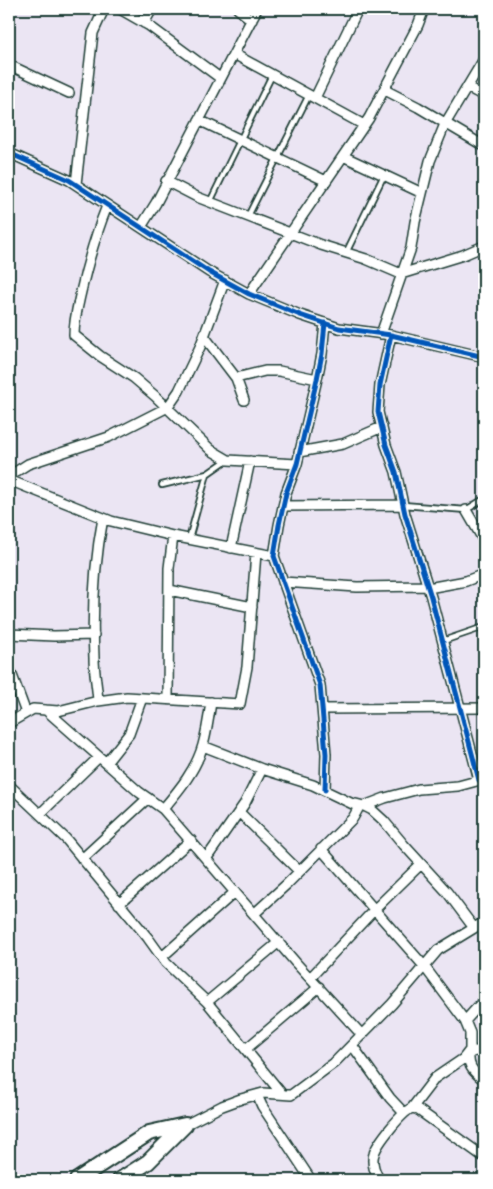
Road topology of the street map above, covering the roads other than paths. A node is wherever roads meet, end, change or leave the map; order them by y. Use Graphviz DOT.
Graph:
graph roads {
  1 [pos="104,9"];
  2 [pos="120,9"];
  3 [pos="152,9"];
  4 [pos="238,9"];
  5 [pos="257,9"];
  6 [pos="358,9"];
  7 [pos="424,9"];
  8 [pos="252,20"];
  9 [pos="144,23"];
  10 [pos="234,54"];
  11 [pos="484,59"];
  12 [pos="9,65"];
  13 [pos="272,75"];
  14 [pos="220,78"];
  15 [pos="467,87"];
  16 [pos="385,90"];
  17 [pos="69,93"];
  18 [pos="312,96"];
  19 [pos="484,96"];
  20 [pos="199,120"];
  21 [pos="445,124"];
  22 [pos="364,125"];
  23 [pos="240,140"];
  24 [pos="484,146"];
  25 [pos="9,153"];
  26 [pos="343,156"];
  27 [pos="278,158"];
  28 [pos="384,175"];
  29 [pos="166,181"];
  30 [pos="326,181"];
  31 [pos="76,184"];
  32 [pos="422,193"];
  33 [pos="210,202"];
  34 [pos="107,206"];
  35 [pos="248,216"];
  36 [pos="141,226"];
  37 [pos="290,233"];
  38 [pos="484,246"];
  39 [pos="346,253"];
  40 [pos="401,274"];
  41 [pos="225,280"];
  42 [pos="249,294"];
  43 [pos="325,323"];
  44 [pos="381,334"];
  45 [pos="392,335"];
  46 [pos="204,336"];
  47 [pos="484,357"];
  48 [pos="236,378"];
  49 [pos="317,379"];
  50 [pos="244,400"];
  51 [pos="168,407"];
  52 [pos="382,427"];
  53 [pos="299,452"];
  54 [pos="228,460"];
  55 [pos="250,461"];
  56 [pos="297,464"];
  57 [pos="207,474"];
  58 [pos="9,478"];
  59 [pos="162,485"];
  60 [pos="484,499"];
  61 [pos="403,505"];
  62 [pos="283,506"];
  63 [pos="466,510"];
  64 [pos="103,518"];
  65 [pos="173,536"];
  66 [pos="189,539"];
  67 [pos="484,541"];
  68 [pos="231,548"];
  69 [pos="256,553"];
  70 [pos="274,556"];
  71 [pos="484,574"];
  72 [pos="282,582"];
  73 [pos="428,587"];
  74 [pos="169,590"];
  75 [pos="252,607"];
  76 [pos="484,627"];
  77 [pos="9,634"];
  78 [pos="94,635"];
  79 [pos="442,642"];
  80 [pos="9,667"];
  81 [pos="142,698"];
  82 [pos="168,699"];
  83 [pos="98,700"];
  84 [pos="212,702"];
  85 [pos="484,708"];
  86 [pos="322,709"];
  87 [pos="46,710"];
  88 [pos="460,710"];
  89 [pos="26,713"];
  90 [pos="9,723"];
  91 [pos="203,746"];
  92 [pos="102,760"];
  93 [pos="262,769"];
  94 [pos="481,780"];
  95 [pos="9,784"];
  96 [pos="325,790"];
  97 [pos="148,798"];
  98 [pos="360,805"];
  99 [pos="163,809"];
  100 [pos="239,812"];
  101 [pos="40,814"];
  102 [pos="191,840"];
  103 [pos="321,849"];
  104 [pos="82,859"];
  105 [pos="206,859"];
  106 [pos="421,864"];
  107 [pos="299,871"];
  108 [pos="235,892"];
  109 [pos="119,904"];
  110 [pos="374,910"];
  111 [pos="254,914"];
  112 [pos="484,922"];
  113 [pos="474,928"];
  114 [pos="279,942"];
  115 [pos="162,957"];
  116 [pos="424,966"];
  117 [pos="310,978"];
  118 [pos="319,987"];
  119 [pos="484,1000"];
  120 [pos="207,1002"];
  121 [pos="465,1021"];
  122 [pos="362,1035"];
  123 [pos="352,1045"];
  124 [pos="246,1049"];
  125 [pos="484,1050"];
  126 [pos="470,1051"];
  127 [pos="484,1080"];
  128 [pos="282,1094"];
  129 [pos="257,1095"];
  130 [pos="408,1110"];
  131 [pos="185,1125"];
  132 [pos="484,1157"];
  133 [pos="377,1178"];
  134 [pos="77,1180"];
  135 [pos="120,1180"];
  136 [pos="311,1180"];
  1 -- 31 [label="street"];
  2 -- 9 [label="street"];
  3 -- 9 [label="street"];
  4 -- 8 [label="street"];
  5 -- 8 [label="street"];
  6 -- 18 [label="street"];
  7 -- 16 [label="street"];
  8 -- 10 [label="street"];
  9 -- 14 [label="street"];
  10 -- 13 [label="street"];
  10 -- 14 [label="street"];
  11 -- 15 [label="street"];
  12 -- 17 [label="street"];
  13 -- 18 [label="street"];
  13 -- 23 [label="lane"];
  14 -- 20 [label="street"];
  15 -- 19 [label="street"];
  15 -- 21 [label="street"];
  16 -- 21 [label="street"];
  16 -- 22 [label="street"];
  18 -- 22 [label="street"];
  18 -- 27 [label="lane"];
  20 -- 23 [label="street"];
  20 -- 29 [label="street"];
  21 -- 24 [label="street"];
  21 -- 32 [label="street"];
  22 -- 26 [label="street"];
  23 -- 27 [label="street"];
  23 -- 33 [label="lane"];
  25 -- 31 [label="street"];
  26 -- 28 [label="street"];
  26 -- 30 [label="street"];
  27 -- 30 [label="street"];
  27 -- 35 [label="lane"];
  28 -- 32 [label="street"];
  28 -- 39 [label="lane"];
  29 -- 33 [label="street"];
  29 -- 36 [label="street"];
  30 -- 37 [label="street"];
  31 -- 34 [label="street"];
  32 -- 40 [label="street"];
  33 -- 35 [label="street"];
  34 -- 36 [label="street"];
  34 -- 51 [label="street"];
  35 -- 37 [label="street"];
  36 -- 41 [label="street"];
  37 -- 39 [label="street"];
  37 -- 42 [label="street"];
  38 -- 40 [label="street"];
  39 -- 40 [label="street"];
  40 -- 44 [label="street"];
  41 -- 42 [label="street"];
  41 -- 46 [label="street"];
  42 -- 43 [label="street"];
  43 -- 44 [label="street"];
  43 -- 49 [label="street"];
  44 -- 45 [label="street"];
  45 -- 47 [label="street"];
  45 -- 52 [label="street"];
  46 -- 48 [label="street"];
  46 -- 51 [label="street"];
  48 -- 49 [label="street"];
  48 -- 50 [label="street"];
  49 -- 53 [label="street"];
  51 -- 54 [label="street"];
  51 -- 58 [label="street"];
  52 -- 53 [label="street"];
  52 -- 61 [label="street"];
  53 -- 56 [label="street"];
  54 -- 55 [label="street"];
  54 -- 57 [label="lane"];
  55 -- 56 [label="street"];
  55 -- 68 [label="street"];
  56 -- 62 [label="street"];
  57 -- 59 [label="lane"];
  57 -- 66 [label="lane"];
  58 -- 64 [label="street"];
  60 -- 63 [label="lane"];
  61 -- 62 [label="street"];
  61 -- 63 [label="lane"];
  61 -- 73 [label="street"];
  62 -- 70 [label="street"];
  63 -- 67 [label="street"];
  64 -- 65 [label="street"];
  64 -- 78 [label="street"];
  65 -- 66 [label="street"];
  65 -- 74 [label="street"];
  66 -- 68 [label="street"];
  68 -- 69 [label="street"];
  69 -- 70 [label="street"];
  69 -- 75 [label="street"];
  70 -- 72 [label="street"];
  71 -- 73 [label="street"];
  72 -- 73 [label="street"];
  72 -- 86 [label="street"];
  73 -- 79 [label="street"];
  74 -- 75 [label="street"];
  74 -- 82 [label="street"];
  75 -- 84 [label="street"];
  76 -- 79 [label="lane"];
  77 -- 78 [label="street"];
  78 -- 83 [label="street"];
  79 -- 88 [label="street"];
  80 -- 89 [label="street"];
  81 -- 82 [label="street"];
  81 -- 83 [label="street"];
  81 -- 92 [label="street"];
  82 -- 84 [label="street"];
  83 -- 87 [label="street"];
  84 -- 91 [label="street"];
  85 -- 88 [label="street"];
  86 -- 88 [label="street"];
  86 -- 96 [label="street"];
  87 -- 89 [label="street"];
  87 -- 92 [label="street"];
  88 -- 94 [label="street"];
  89 -- 90 [label="street"];
  91 -- 93 [label="street"];
  91 -- 99 [label="street"];
  92 -- 97 [label="street"];
  92 -- 101 [label="street"];
  93 -- 96 [label="street"];
  93 -- 100 [label="street"];
  94 -- 98 [label="street"];
  95 -- 101 [label="street"];
  96 -- 98 [label="street"];
  97 -- 99 [label="street"];
  97 -- 104 [label="street"];
  98 -- 103 [label="street"];
  98 -- 106 [label="street"];
  99 -- 102 [label="street"];
  100 -- 105 [label="street"];
  100 -- 107 [label="street"];
  101 -- 104 [label="street"];
  102 -- 105 [label="street"];
  102 -- 109 [label="street"];
  103 -- 107 [label="street"];
  103 -- 110 [label="street"];
  104 -- 109 [label="street"];
  105 -- 108 [label="street"];
  106 -- 110 [label="street"];
  106 -- 113 [label="street"];
  107 -- 111 [label="street"];
  108 -- 111 [label="street"];
  108 -- 115 [label="street"];
  109 -- 115 [label="street"];
  110 -- 116 [label="street"];
  110 -- 117 [label="street"];
  111 -- 114 [label="street"];
  112 -- 113 [label="street"];
  113 -- 116 [label="street"];
  114 -- 117 [label="street"];
  114 -- 120 [label="street"];
  115 -- 120 [label="street"];
  116 -- 121 [label="street"];
  116 -- 122 [label="street"];
  117 -- 118 [label="street"];
  118 -- 122 [label="street"];
  118 -- 124 [label="street"];
  119 -- 121 [label="street"];
  120 -- 124 [label="street"];
  121 -- 126 [label="street"];
  122 -- 123 [label="street"];
  123 -- 128 [label="street"];
  123 -- 130 [label="street"];
  124 -- 128 [label="street"];
  125 -- 126 [label="street"];
  126 -- 127 [label="street"];
  126 -- 130 [label="street"];
  128 -- 129 [label="street"];
  129 -- 131 [label="street"];
  129 -- 136 [label="street"];
  130 -- 132 [label="street"];
  130 -- 133 [label="street"];
  131 -- 134 [label="main road"];
  131 -- 135 [label="main road"];
}
